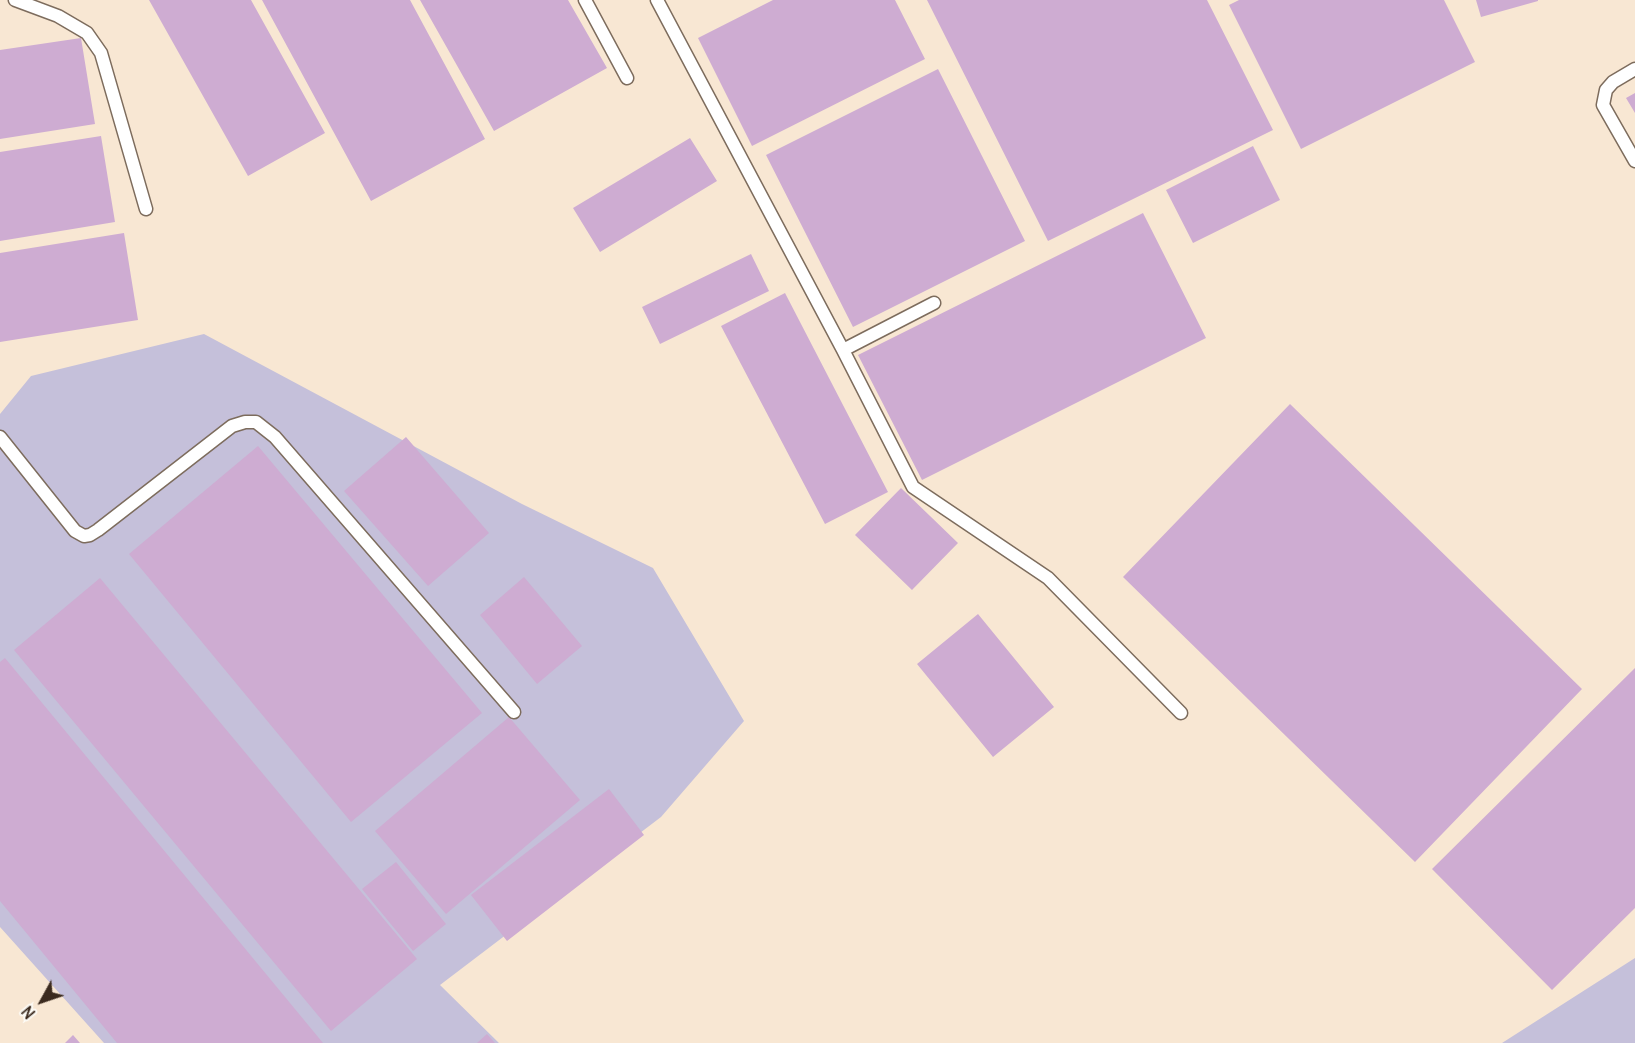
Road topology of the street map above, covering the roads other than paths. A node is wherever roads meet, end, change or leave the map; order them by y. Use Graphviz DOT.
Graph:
graph roads {
  1 [pos="15,0"];
  2 [pos="585,0"];
  3 [pos="657,0"];
  4 [pos="1635,69"];
  5 [pos="627,78"];
  6 [pos="1635,160"];
  7 [pos="146,209"];
  8 [pos="934,303"];
  9 [pos="843,350"];
  10 [pos="0,437"];
  11 [pos="514,712"];
  12 [pos="1181,713"];
  1 -- 7 [label="lane"];
  2 -- 5 [label="lane"];
  3 -- 9 [label="lane"];
  4 -- 6 [label="lane"];
  8 -- 9 [label="lane"];
  9 -- 12 [label="lane"];
  10 -- 11 [label="lane"];
}
